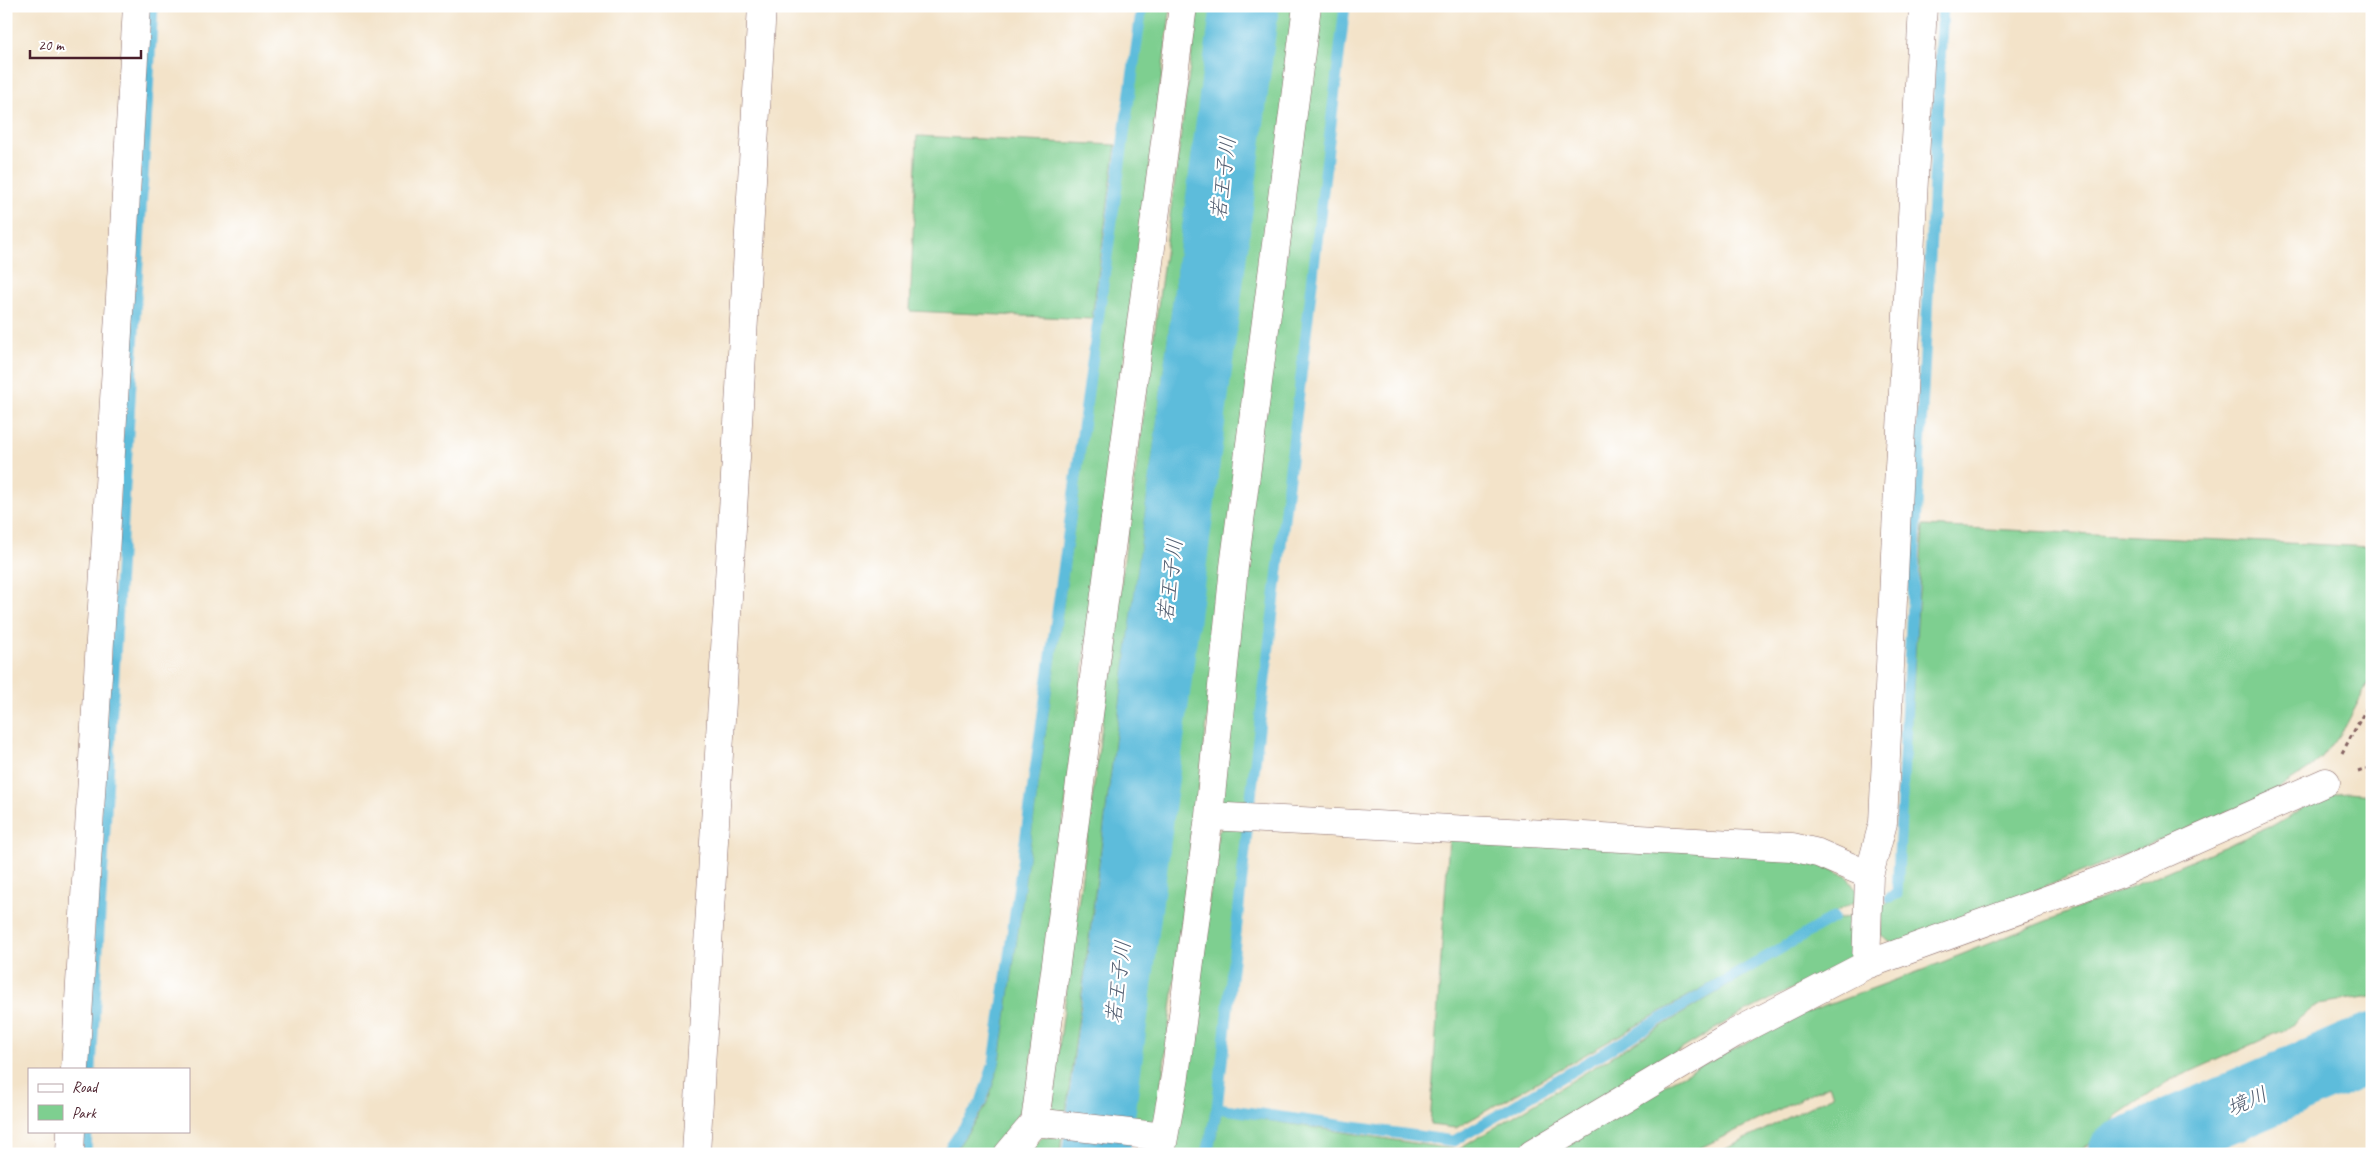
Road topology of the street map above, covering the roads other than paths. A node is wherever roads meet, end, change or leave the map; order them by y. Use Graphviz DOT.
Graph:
graph roads {
  1 [pos="137,6"];
  2 [pos="762,6"];
  3 [pos="1183,6"];
  4 [pos="1307,6"];
  5 [pos="1924,6"];
  6 [pos="2326,782"];
  7 [pos="1209,816"];
  8 [pos="1869,875"];
  9 [pos="1866,965"];
  10 [pos="75,1068"];
  11 [pos="1045,1123"];
  12 [pos="71,1132"];
  13 [pos="1163,1146"];
  14 [pos="70,1154"];
  15 [pos="696,1154"];
  16 [pos="1008,1154"];
  17 [pos="1532,1154"];
  1 -- 10 [label="street"];
  2 -- 15 [label="street"];
  3 -- 11 [label="street"];
  4 -- 7 [label="street"];
  5 -- 8 [label="street"];
  6 -- 9 [label="street"];
  7 -- 8 [label="street"];
  7 -- 13 [label="street"];
  8 -- 9 [label="street"];
  9 -- 17 [label="street"];
  11 -- 13 [label="street"];
  11 -- 16 [label="street"];
  12 -- 14 [label="street"];
}
